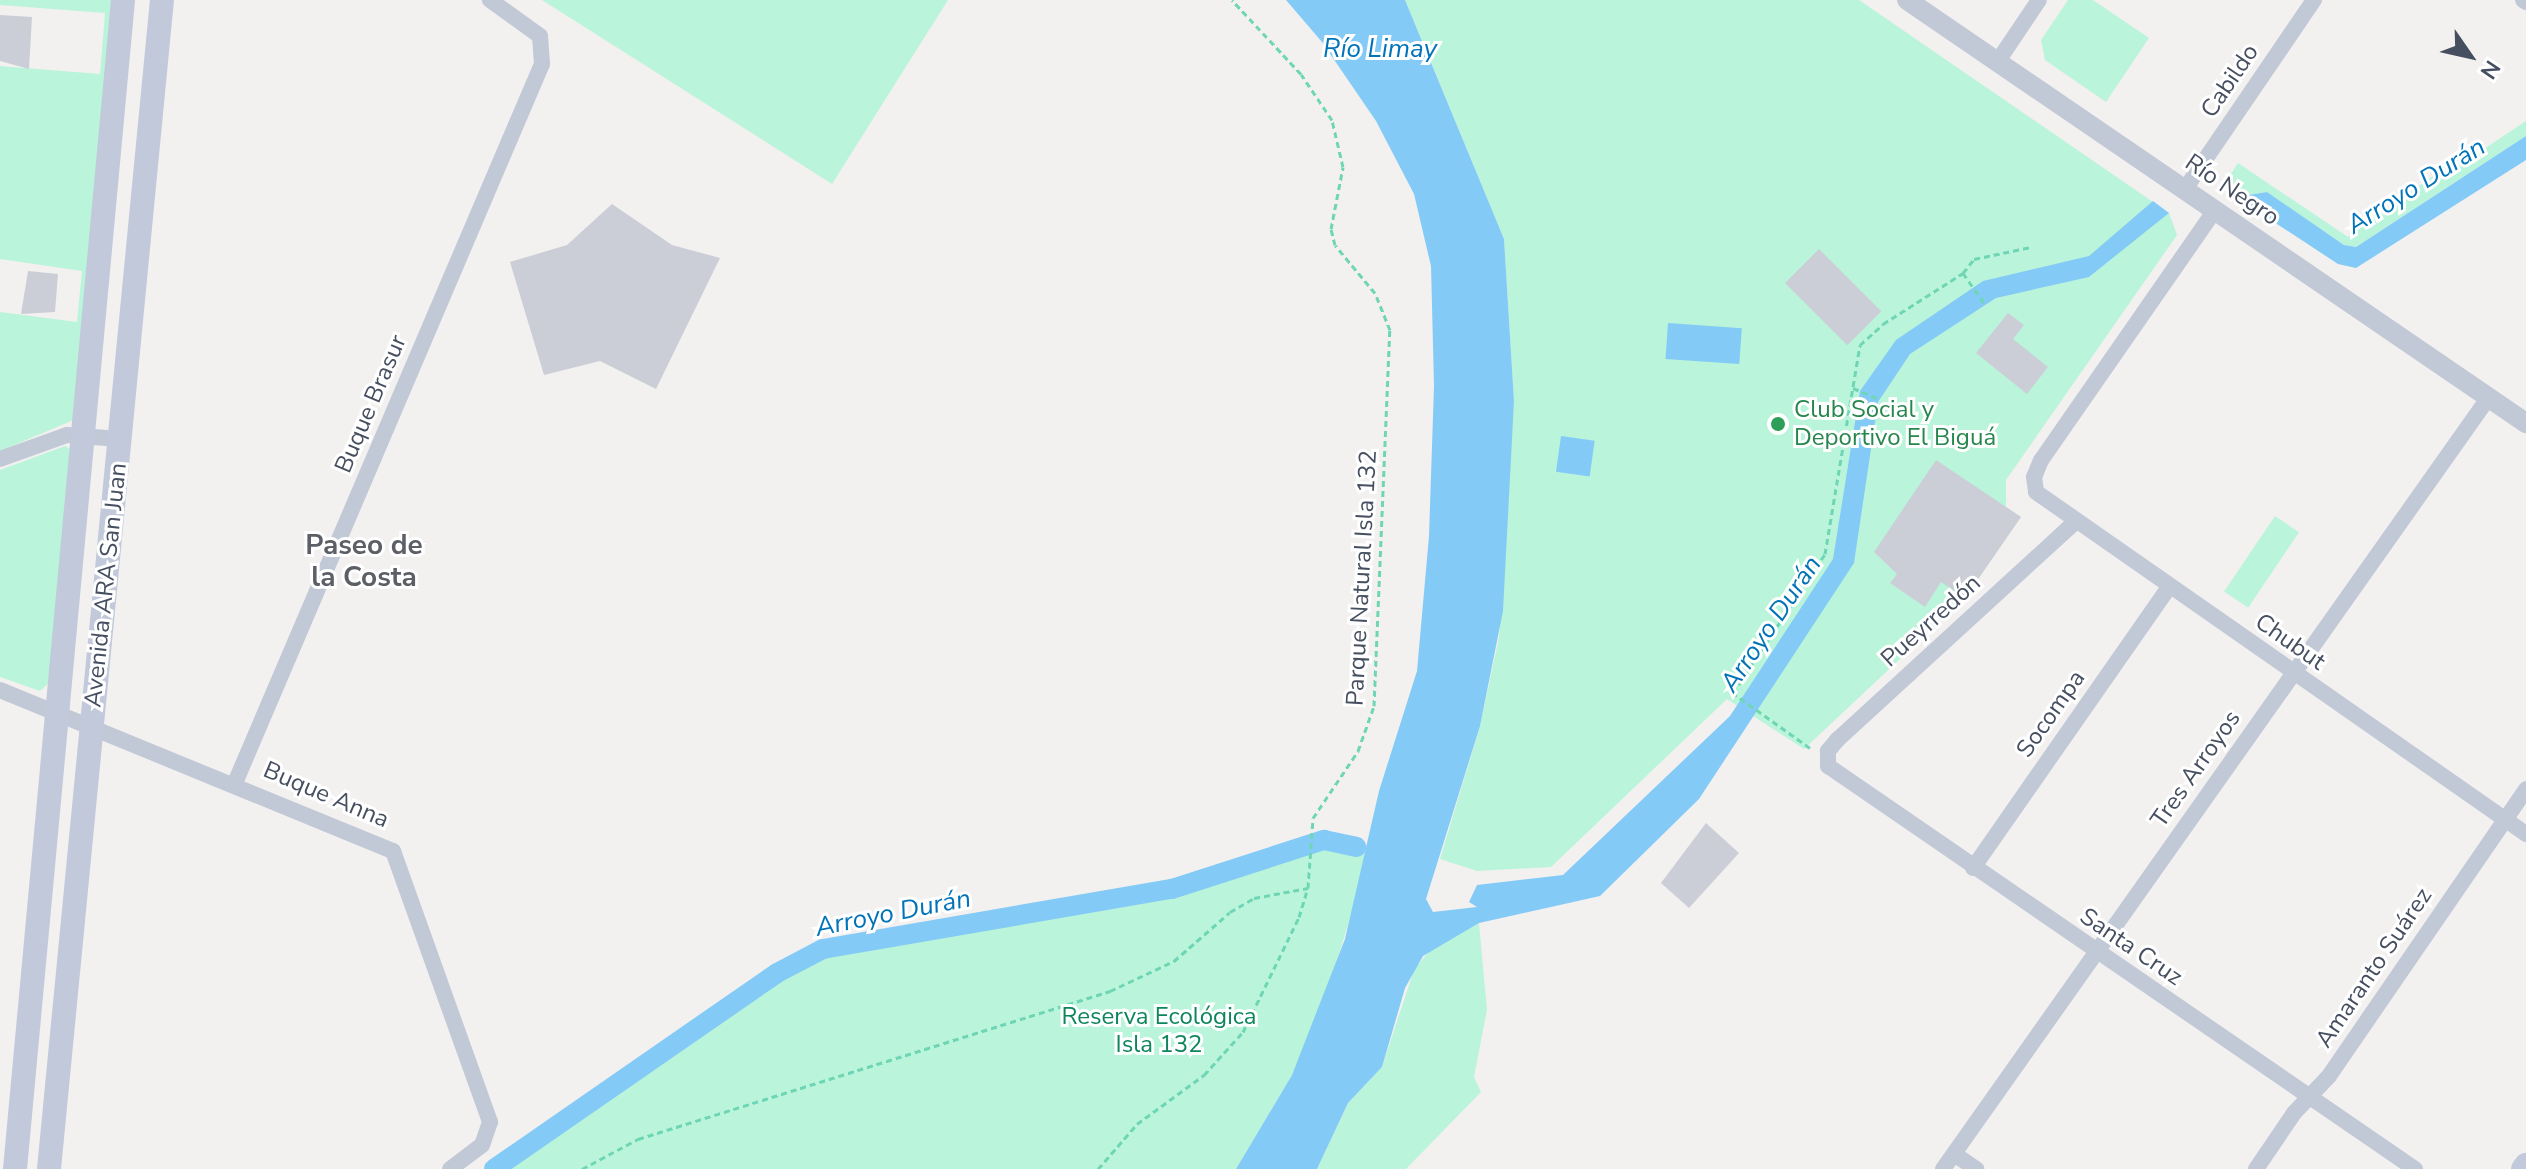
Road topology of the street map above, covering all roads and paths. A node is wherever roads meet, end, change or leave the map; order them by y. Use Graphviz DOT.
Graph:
graph roads {
  1 [pos="123,0"];
  2 [pos="162,0"];
  3 [pos="490,0"];
  4 [pos="1232,0"];
  5 [pos="1907,0"];
  6 [pos="2039,0"];
  7 [pos="2314,0"];
  8 [pos="1998,61"];
  9 [pos="2185,189"];
  10 [pos="2215,210"];
  11 [pos="2031,247"];
  12 [pos="1963,273"];
  13 [pos="1985,305"];
  14 [pos="1851,388"];
  15 [pos="2489,397"];
  16 [pos="1879,399"];
  17 [pos="2526,423"];
  18 [pos="83,435"];
  19 [pos="120,439"];
  20 [pos="0,459"];
  21 [pos="2074,523"];
  22 [pos="2168,588"];
  23 [pos="2293,674"];
  24 [pos="0,690"];
  25 [pos="57,713"];
  26 [pos="92,727"];
  27 [pos="1826,760"];
  28 [pos="235,783"];
  29 [pos="2526,789"];
  30 [pos="2505,819"];
  31 [pos="2526,834"];
  32 [pos="1973,868"];
  33 [pos="1308,888"];
  34 [pos="2096,952"];
  35 [pos="2309,1097"];
  36 [pos="1954,1154"];
  37 [pos="15,1169"];
  38 [pos="49,1169"];
  39 [pos="450,1169"];
  40 [pos="582,1169"];
  41 [pos="1098,1169"];
  42 [pos="1943,1169"];
  43 [pos="1976,1169"];
  44 [pos="2256,1169"];
  45 [pos="2415,1169"];
  1 -- 18 [label="main road, Avenida ARA San Juan"];
  2 -- 19 [label="main road, Avenida ARA San Juan"];
  3 -- 28 [label="street, Buque Brasur"];
  4 -- 33 [label="path, Parque Natural Isla 132"];
  5 -- 8 [label="street, Río Negro"];
  6 -- 8 [label="street"];
  7 -- 9 [label="street, Cabildo"];
  8 -- 9 [label="street, Río Negro"];
  9 -- 10 [label="street, Río Negro"];
  10 -- 15 [label="street, Río Negro"];
  10 -- 21 [label="street, Chubut"];
  11 -- 12 [label="path"];
  12 -- 13 [label="path"];
  12 -- 14 [label="path"];
  14 -- 16 [label="path"];
  14 -- 27 [label="path"];
  15 -- 17 [label="street, Río Negro"];
  15 -- 23 [label="street, Tres Arroyos"];
  18 -- 19 [label="street"];
  18 -- 20 [label="street"];
  18 -- 25 [label="main road, Avenida ARA San Juan"];
  19 -- 26 [label="main road, Avenida ARA San Juan"];
  21 -- 22 [label="street, Chubut"];
  21 -- 27 [label="street, Pueyrredón"];
  22 -- 23 [label="street, Chubut"];
  22 -- 32 [label="street, Socompa"];
  23 -- 30 [label="street, Chubut"];
  23 -- 34 [label="street, Tres Arroyos"];
  24 -- 25 [label="street, Buque Anna"];
  25 -- 26 [label="street, Buque Anna"];
  25 -- 37 [label="main road, Avenida ARA San Juan"];
  26 -- 28 [label="street, Buque Anna"];
  26 -- 38 [label="main road, Avenida ARA San Juan"];
  27 -- 32 [label="street, Santa Cruz"];
  28 -- 39 [label="street, Buque Anna"];
  29 -- 30 [label="street, Amaranto Suárez"];
  30 -- 31 [label="street, Chubut"];
  30 -- 35 [label="street, Amaranto Suárez"];
  32 -- 34 [label="street, Santa Cruz"];
  33 -- 40 [label="path"];
  33 -- 41 [label="path, Parque Natural Isla 132"];
  34 -- 35 [label="street, Santa Cruz"];
  34 -- 36 [label="street, Tres Arroyos"];
  35 -- 44 [label="street, Amaranto Suárez"];
  35 -- 45 [label="street, Santa Cruz"];
  36 -- 42 [label="street, Tres Arroyos"];
  36 -- 43 [label="street"];
}
